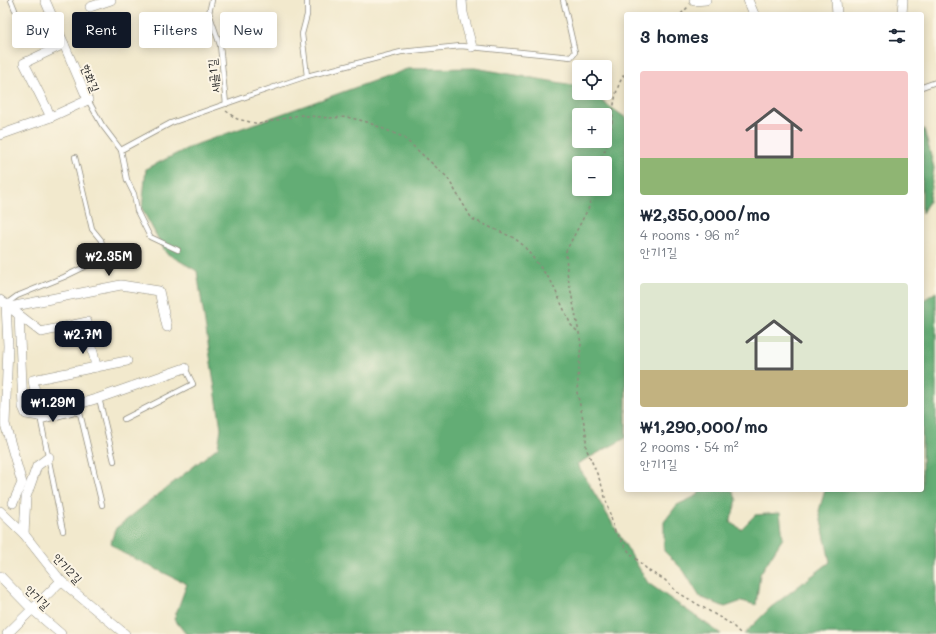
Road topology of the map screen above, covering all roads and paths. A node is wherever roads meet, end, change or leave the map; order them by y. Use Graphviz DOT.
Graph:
graph roads {
  1 [pos="11,0"];
  2 [pos="45,0"];
  3 [pos="111,0"];
  4 [pos="212,0"];
  5 [pos="307,0"];
  6 [pos="462,0"];
  7 [pos="563,0"];
  8 [pos="706,0"];
  9 [pos="748,0"];
  10 [pos="836,0"];
  11 [pos="903,0"];
  12 [pos="694,1"];
  13 [pos="90,7"];
  14 [pos="15,10"];
  15 [pos="50,12"];
  16 [pos="683,12"];
  17 [pos="753,12"];
  18 [pos="836,12"];
  19 [pos="902,12"];
  20 [pos="64,44"];
  21 [pos="472,47"];
  22 [pos="56,48"];
  23 [pos="624,74"];
  24 [pos="307,76"];
  25 [pos="936,82"];
  26 [pos="924,86"];
  27 [pos="88,100"];
  28 [pos="226,104"];
  29 [pos="51,117"];
  30 [pos="0,134"];
  31 [pos="121,150"];
  32 [pos="602,156"];
  33 [pos="75,157"];
  34 [pos="591,196"];
  35 [pos="178,250"];
  36 [pos="4,304"];
  37 [pos="19,315"];
  38 [pos="167,327"];
  39 [pos="579,332"];
  40 [pos="127,361"];
  41 [pos="96,367"];
  42 [pos="185,368"];
  43 [pos="99,398"];
  44 [pos="40,418"];
  45 [pos="124,419"];
  46 [pos="3,425"];
  47 [pos="49,457"];
  48 [pos="114,461"];
  49 [pos="13,503"];
  50 [pos="102,504"];
  51 [pos="0,511"];
  52 [pos="63,531"];
  53 [pos="24,534"];
  54 [pos="0,576"];
  55 [pos="61,581"];
  56 [pos="32,610"];
  57 [pos="0,629"];
  58 [pos="6,634"];
  59 [pos="61,634"];
  60 [pos="125,634"];
  61 [pos="741,634"];
  1 -- 14 [label="lane"];
  2 -- 15 [label="street, 한화길"];
  3 -- 13 [label="street"];
  4 -- 28 [label="lane, 새골1길"];
  5 -- 24 [label="lane"];
  6 -- 21 [label="street"];
  7 -- 21 [label="lane"];
  8 -- 12 [label="street"];
  9 -- 17 [label="street"];
  10 -- 18 [label="street"];
  11 -- 19 [label="street"];
  12 -- 16 [label="path"];
  20 -- 27 [label="street, 한화길"];
  21 -- 24 [label="lane"];
  22 -- 29 [label="street"];
  23 -- 32 [label="path"];
  24 -- 28 [label="lane"];
  25 -- 26 [label="lane"];
  27 -- 29 [label="street, 한화길"];
  27 -- 31 [label="lane"];
  28 -- 31 [label="lane"];
  28 -- 39 [label="path"];
  29 -- 30 [label="street, 한화길"];
  31 -- 35 [label="lane"];
  33 -- 36 [label="lane"];
  34 -- 39 [label="path"];
  36 -- 37 [label="street"];
  36 -- 38 [label="street"];
  36 -- 46 [label="street"];
  37 -- 41 [label="street"];
  37 -- 44 [label="street"];
  39 -- 61 [label="path"];
  40 -- 41 [label="street"];
  41 -- 44 [label="street"];
  42 -- 43 [label="street"];
  42 -- 45 [label="lane"];
  43 -- 44 [label="street"];
  43 -- 48 [label="lane"];
  44 -- 47 [label="lane"];
  44 -- 50 [label="lane"];
  46 -- 49 [label="street"];
  47 -- 52 [label="lane"];
  47 -- 53 [label="street"];
  51 -- 53 [label="street, 안기2길"];
  53 -- 55 [label="street, 안기2길"];
  54 -- 56 [label="street, 안기길"];
  55 -- 56 [label="street"];
  55 -- 60 [label="street, 안기2길"];
  56 -- 58 [label="street"];
  56 -- 59 [label="street, 안기길"];
  57 -- 58 [label="street"];
}
